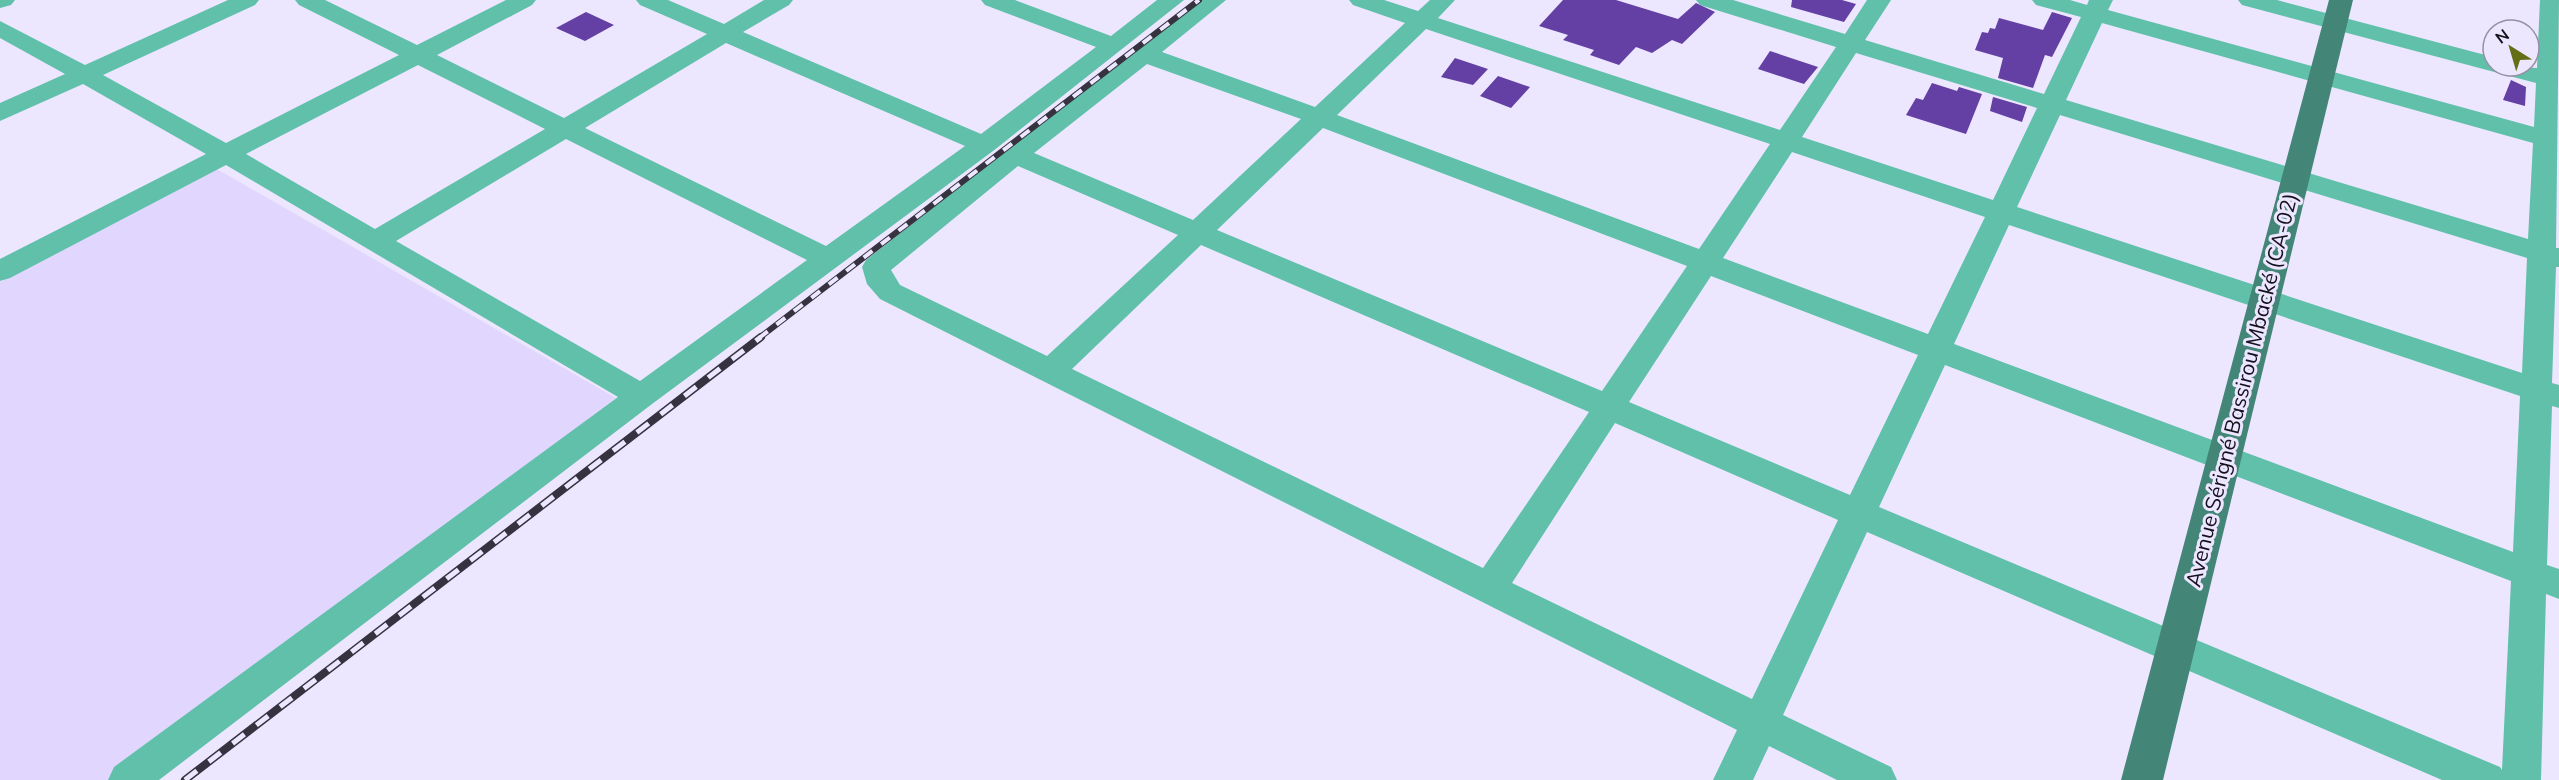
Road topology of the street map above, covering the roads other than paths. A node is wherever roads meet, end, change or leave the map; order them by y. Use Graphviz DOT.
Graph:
graph roads {
  1 [pos="247,0"];
  2 [pos="307,0"];
  3 [pos="524,0"];
  4 [pos="648,0"];
  5 [pos="782,0"];
  6 [pos="993,0"];
  7 [pos="1172,0"];
  8 [pos="1214,0"];
  9 [pos="1361,0"];
  10 [pos="1443,0"];
  11 [pos="1708,0"];
  12 [pos="1879,0"];
  13 [pos="2044,0"];
  14 [pos="2250,0"];
  15 [pos="2552,0"];
  16 [pos="2097,7"];
  17 [pos="2338,11"];
  18 [pos="1422,20"];
  19 [pos="724,34"];
  20 [pos="7,38"];
  21 [pos="1851,44"];
  22 [pos="1114,45"];
  23 [pos="419,54"];
  24 [pos="1146,55"];
  25 [pos="2481,60"];
  26 [pos="83,75"];
  27 [pos="2322,77"];
  28 [pos="2554,80"];
  29 [pos="2053,105"];
  30 [pos="0,113"];
  31 [pos="1319,117"];
  32 [pos="564,129"];
  33 [pos="2553,140"];
  34 [pos="1787,141"];
  35 [pos="984,145"];
  36 [pos="225,154"];
  37 [pos="1015,155"];
  38 [pos="2296,178"];
  39 [pos="2002,212"];
  40 [pos="1198,231"];
  41 [pos="373,242"];
  42 [pos="2550,255"];
  43 [pos="828,259"];
  44 [pos="1705,263"];
  45 [pos="4,264"];
  46 [pos="2265,299"];
  47 [pos="1937,350"];
  48 [pos="1051,371"];
  49 [pos="2548,393"];
  50 [pos="641,396"];
  51 [pos="1609,406"];
  52 [pos="2224,458"];
  53 [pos="1860,513"];
  54 [pos="2529,573"];
  55 [pos="2559,584"];
  56 [pos="1489,588"];
  57 [pos="2176,648"];
  58 [pos="1761,723"];
  59 [pos="128,780"];
  60 [pos="1734,780"];
  61 [pos="1877,780"];
  62 [pos="2142,780"];
  63 [pos="2486,780"];
  64 [pos="2521,780"];
  1 -- 26 [label="street"];
  2 -- 23 [label="street"];
  3 -- 23 [label="street"];
  4 -- 19 [label="street"];
  5 -- 19 [label="street"];
  6 -- 22 [label="street"];
  7 -- 22 [label="street"];
  8 -- 24 [label="street"];
  9 -- 18 [label="street"];
  10 -- 18 [label="street"];
  11 -- 21 [label="street"];
  12 -- 21 [label="street"];
  13 -- 16 [label="street"];
  14 -- 17 [label="street"];
  15 -- 28 [label="street"];
  16 -- 27 [label="street"];
  16 -- 29 [label="street"];
  17 -- 25 [label="street"];
  17 -- 27 [label="main road, Avenue Sérigné Bassirou Mbacké (CA-02)"];
  18 -- 31 [label="street"];
  18 -- 34 [label="street"];
  19 -- 32 [label="street"];
  19 -- 35 [label="street"];
  20 -- 26 [label="street"];
  21 -- 29 [label="street"];
  21 -- 34 [label="street"];
  22 -- 35 [label="street"];
  23 -- 32 [label="street"];
  23 -- 36 [label="street"];
  24 -- 31 [label="street"];
  24 -- 37 [label="street"];
  26 -- 30 [label="street"];
  26 -- 36 [label="street"];
  27 -- 33 [label="street"];
  27 -- 38 [label="main road, Avenue Sérigné Bassirou Mbacké (CA-02)"];
  28 -- 33 [label="street"];
  29 -- 38 [label="street"];
  29 -- 39 [label="street"];
  31 -- 40 [label="street"];
  31 -- 44 [label="street"];
  32 -- 41 [label="street"];
  32 -- 43 [label="street"];
  33 -- 42 [label="street"];
  34 -- 39 [label="street"];
  34 -- 44 [label="street"];
  35 -- 43 [label="street"];
  36 -- 41 [label="street"];
  36 -- 45 [label="street"];
  37 -- 40 [label="street"];
  37 -- 48 [label="street"];
  38 -- 42 [label="street"];
  38 -- 46 [label="main road, Avenue Sérigné Bassirou Mbacké (CA-02)"];
  39 -- 46 [label="street"];
  39 -- 47 [label="street"];
  40 -- 48 [label="street"];
  40 -- 51 [label="street"];
  41 -- 50 [label="street"];
  42 -- 49 [label="street"];
  43 -- 50 [label="street"];
  44 -- 47 [label="street"];
  44 -- 51 [label="street"];
  46 -- 49 [label="street"];
  46 -- 52 [label="main road, Avenue Sérigné Bassirou Mbacké (CA-02)"];
  47 -- 52 [label="street"];
  47 -- 53 [label="street"];
  48 -- 56 [label="street"];
  49 -- 54 [label="street"];
  50 -- 59 [label="street"];
  51 -- 53 [label="street"];
  51 -- 56 [label="street"];
  52 -- 54 [label="street"];
  52 -- 57 [label="main road, Avenue Sérigné Bassirou Mbacké (CA-02)"];
  53 -- 57 [label="street"];
  53 -- 58 [label="street"];
  54 -- 55 [label="street"];
  54 -- 64 [label="street"];
  56 -- 58 [label="street"];
  57 -- 62 [label="main road, Avenue Sérigné Bassirou Mbacké (CA-02)"];
  57 -- 63 [label="street"];
  58 -- 60 [label="street"];
  58 -- 61 [label="street"];
}
